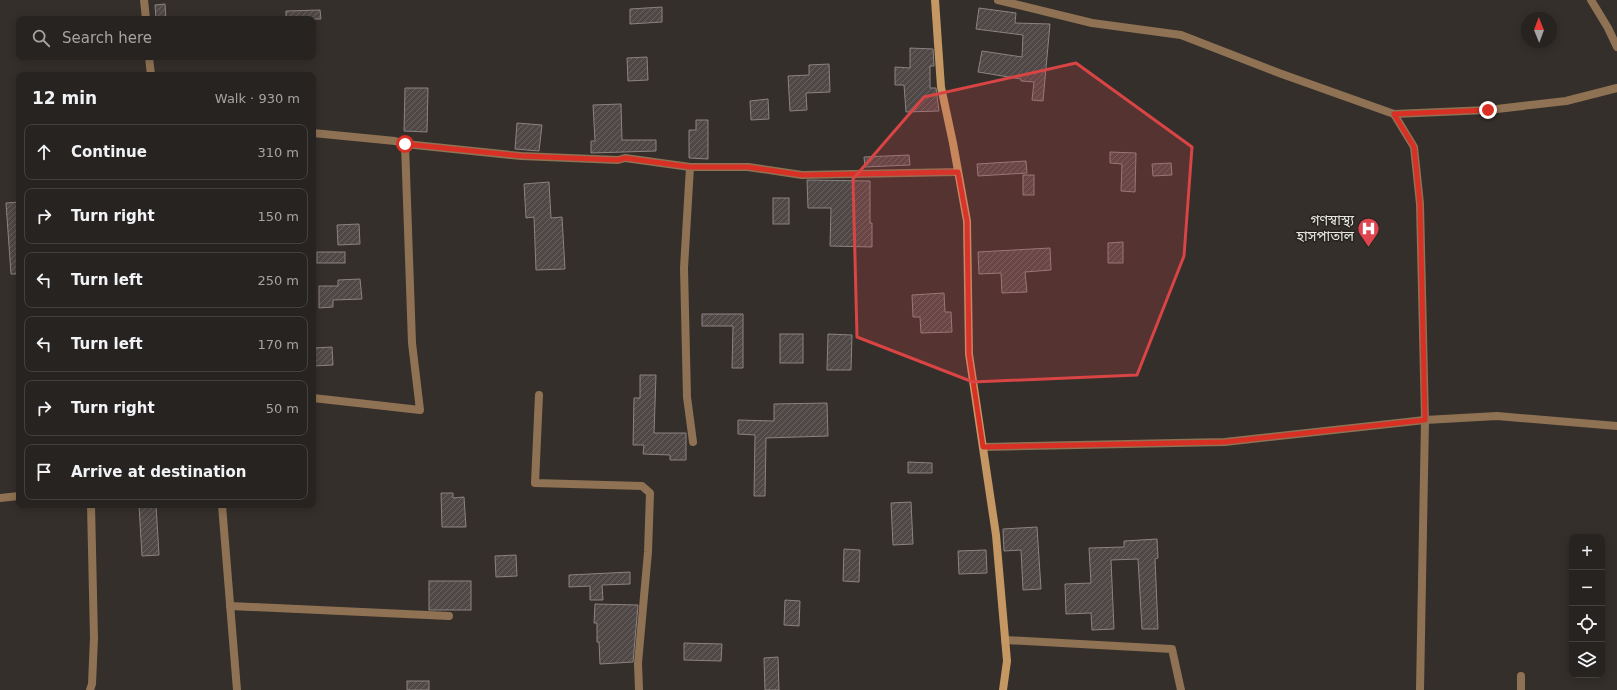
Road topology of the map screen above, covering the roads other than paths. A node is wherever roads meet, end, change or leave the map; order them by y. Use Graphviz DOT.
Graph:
graph roads {
  1 [pos="144,0"];
  2 [pos="935,0"];
  3 [pos="998,0"];
  4 [pos="1591,0"];
  5 [pos="146,16"];
  6 [pos="1617,47"];
  7 [pos="149,60"];
  8 [pos="151,72"];
  9 [pos="1617,88"];
  10 [pos="1394,114"];
  11 [pos="316,133"];
  12 [pos="405,144"];
  13 [pos="690,167"];
  14 [pos="958,172"];
  15 [pos="539,395"];
  16 [pos="316,398"];
  17 [pos="1425,420"];
  18 [pos="1617,426"];
  19 [pos="693,442"];
  20 [pos="983,447"];
  21 [pos="16,496"];
  22 [pos="0,498"];
  23 [pos="91,508"];
  24 [pos="222,508"];
  25 [pos="230,606"];
  26 [pos="450,616"];
  27 [pos="1005,640"];
  28 [pos="1521,676"];
  29 [pos="90,690"];
  30 [pos="237,690"];
  31 [pos="639,690"];
  32 [pos="1003,690"];
  33 [pos="1181,690"];
  34 [pos="1420,690"];
  35 [pos="1521,690"];
  1 -- 5 [label="street"];
  2 -- 14 [label="street"];
  3 -- 10 [label="street"];
  4 -- 6 [label="street"];
  7 -- 8 [label="street"];
  9 -- 10 [label="street"];
  10 -- 17 [label="street"];
  11 -- 12 [label="street"];
  12 -- 13 [label="street"];
  12 -- 16 [label="street"];
  13 -- 14 [label="street"];
  13 -- 19 [label="street"];
  14 -- 20 [label="street"];
  15 -- 31 [label="street"];
  17 -- 18 [label="street"];
  17 -- 20 [label="street"];
  17 -- 34 [label="street"];
  20 -- 27 [label="street"];
  21 -- 22 [label="street"];
  23 -- 29 [label="street"];
  24 -- 25 [label="street"];
  25 -- 26 [label="street"];
  25 -- 30 [label="street"];
  27 -- 32 [label="street"];
  27 -- 33 [label="street"];
  28 -- 35 [label="street"];
}
